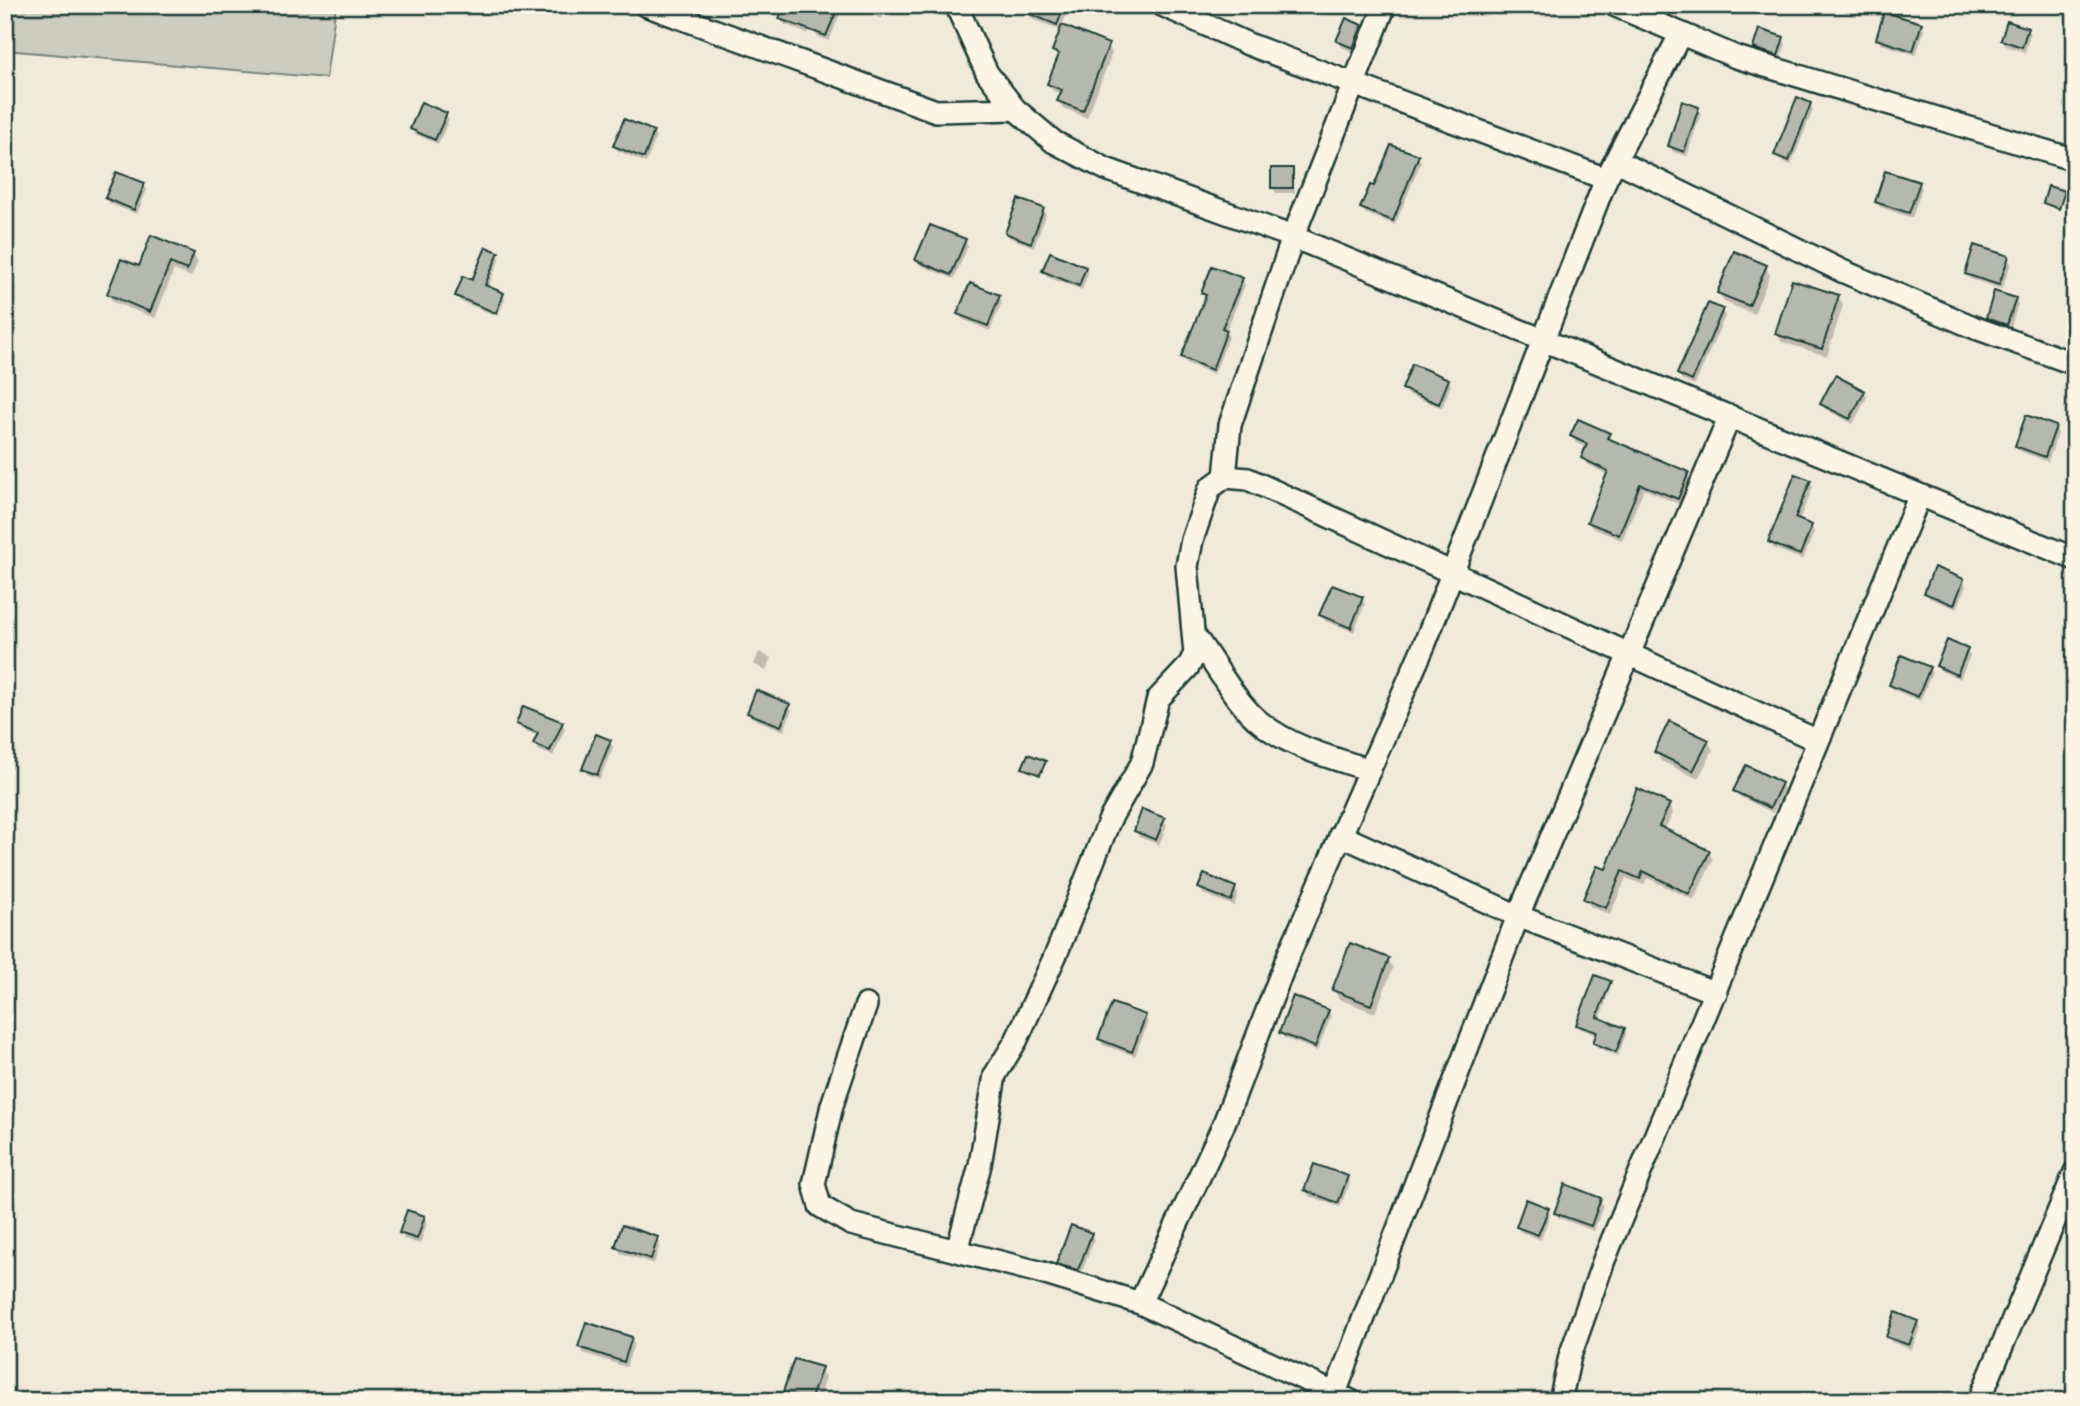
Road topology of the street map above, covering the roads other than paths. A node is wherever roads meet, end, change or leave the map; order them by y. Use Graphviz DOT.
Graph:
graph roads {
  1 [pos="645,5"];
  2 [pos="956,5"];
  3 [pos="1162,5"];
  4 [pos="1385,5"];
  5 [pos="1614,5"];
  6 [pos="1680,35"];
  7 [pos="1353,83"];
  8 [pos="1016,109"];
  9 [pos="2075,160"];
  10 [pos="1611,170"];
  11 [pos="1293,237"];
  12 [pos="1544,341"];
  13 [pos="2075,364"];
  14 [pos="1731,416"];
  15 [pos="1225,477"];
  16 [pos="1919,497"];
  17 [pos="2075,559"];
  18 [pos="1451,571"];
  19 [pos="1196,638"];
  20 [pos="1627,653"];
  21 [pos="1816,740"];
  22 [pos="1370,770"];
  23 [pos="1340,835"];
  24 [pos="1518,916"];
  25 [pos="1716,993"];
  26 [pos="866,1005"];
  27 [pos="2075,1172"];
  28 [pos="957,1251"];
  29 [pos="1140,1303"];
  30 [pos="1343,1397"];
  31 [pos="1560,1401"];
  32 [pos="1979,1401"];
  1 -- 8 [label="street"];
  2 -- 8 [label="street"];
  3 -- 7 [label="street"];
  4 -- 7 [label="street"];
  5 -- 6 [label="street"];
  6 -- 9 [label="street"];
  6 -- 10 [label="street"];
  7 -- 10 [label="street"];
  7 -- 11 [label="street"];
  8 -- 11 [label="street"];
  10 -- 12 [label="street"];
  10 -- 13 [label="street"];
  11 -- 12 [label="street"];
  11 -- 15 [label="street"];
  12 -- 14 [label="street"];
  12 -- 18 [label="street"];
  14 -- 16 [label="street"];
  14 -- 20 [label="street"];
  15 -- 18 [label="street"];
  15 -- 19 [label="street"];
  16 -- 17 [label="street"];
  16 -- 21 [label="street"];
  18 -- 20 [label="street"];
  18 -- 22 [label="street"];
  19 -- 22 [label="street"];
  19 -- 28 [label="street"];
  20 -- 21 [label="street"];
  20 -- 24 [label="street"];
  21 -- 25 [label="street"];
  22 -- 23 [label="street"];
  23 -- 24 [label="street"];
  23 -- 29 [label="street"];
  24 -- 25 [label="street"];
  24 -- 30 [label="street"];
  25 -- 31 [label="street"];
  26 -- 28 [label="street"];
  27 -- 32 [label="street"];
  28 -- 29 [label="street"];
  29 -- 30 [label="street"];
}
